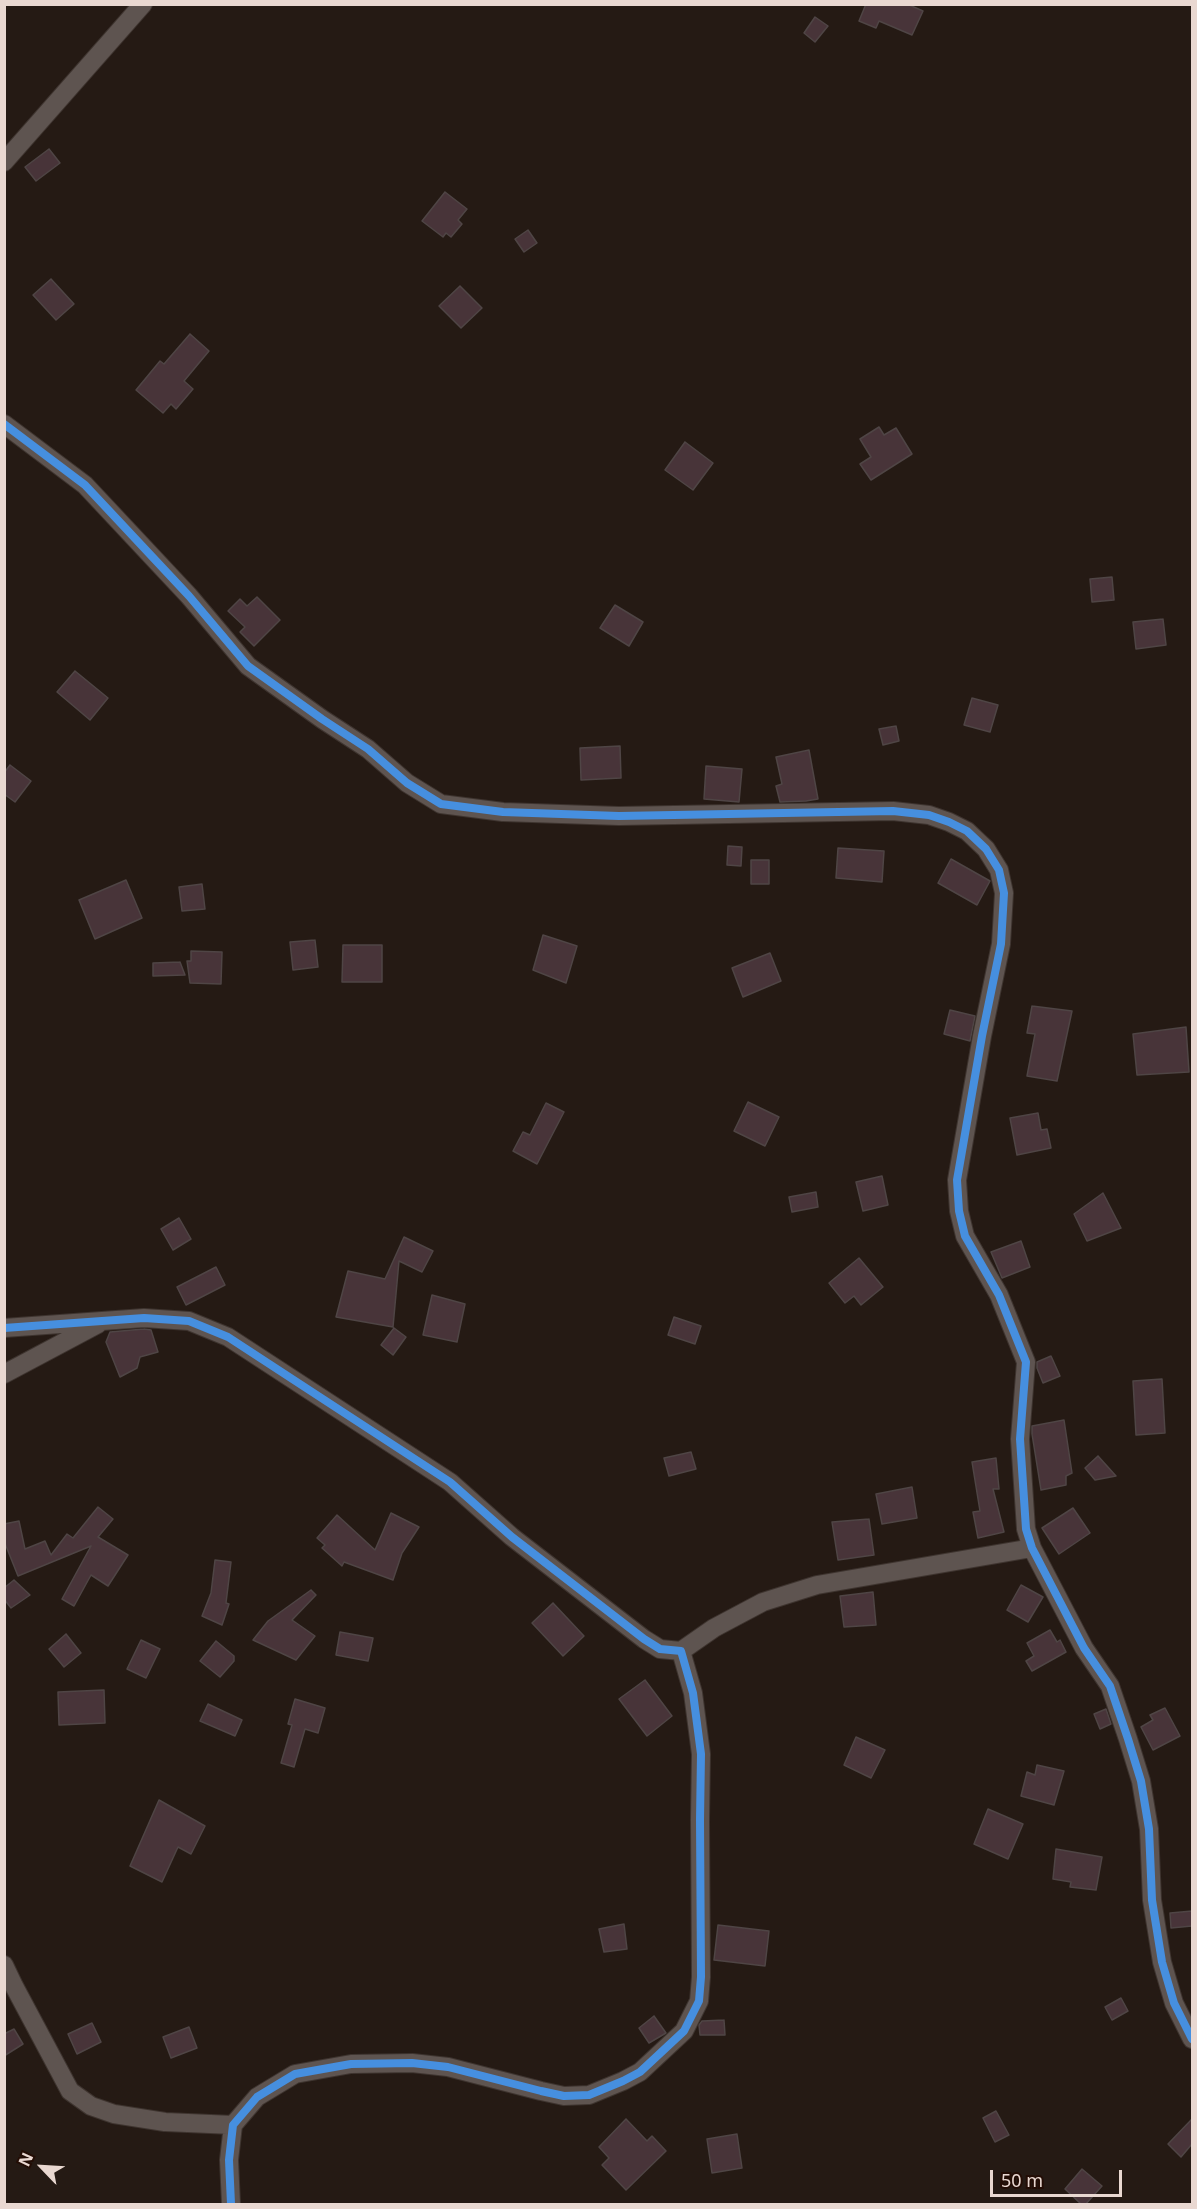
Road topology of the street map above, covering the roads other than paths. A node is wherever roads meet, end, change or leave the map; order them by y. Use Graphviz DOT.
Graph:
graph roads {
  1 [pos="143,4"];
  2 [pos="4,162"];
  3 [pos="4,424"];
  4 [pos="105,1321"];
  5 [pos="4,1328"];
  6 [pos="4,1374"];
  7 [pos="1032,1548"];
  8 [pos="681,1651"];
  9 [pos="4,1965"];
  10 [pos="1192,2039"];
  11 [pos="233,2125"];
  12 [pos="231,2205"];
  1 -- 2 [label="street"];
  3 -- 7 [label="street"];
  4 -- 5 [label="street"];
  4 -- 6 [label="street"];
  4 -- 8 [label="street"];
  7 -- 8 [label="street"];
  7 -- 10 [label="street"];
  8 -- 11 [label="street"];
  9 -- 11 [label="street"];
  11 -- 12 [label="street"];
}
